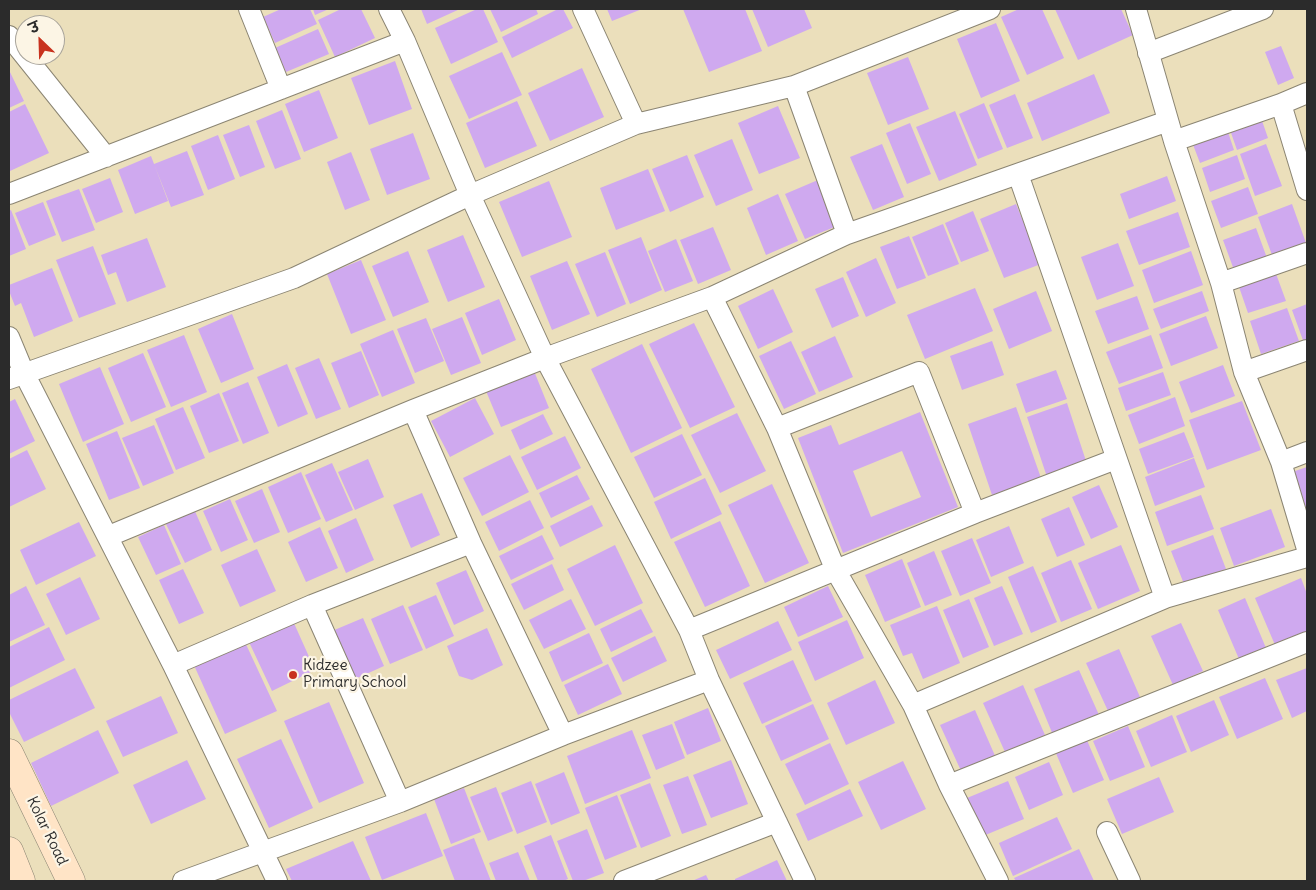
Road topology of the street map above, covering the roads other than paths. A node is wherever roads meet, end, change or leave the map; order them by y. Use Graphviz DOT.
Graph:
graph roads {
  1 [pos="249,9"];
  2 [pos="389,9"];
  3 [pos="584,9"];
  4 [pos="990,9"];
  5 [pos="1136,9"];
  6 [pos="1263,9"];
  7 [pos="9,36"];
  8 [pos="405,41"];
  9 [pos="1148,53"];
  10 [pos="794,86"];
  11 [pos="282,89"];
  12 [pos="1307,93"];
  13 [pos="1280,104"];
  14 [pos="1168,120"];
  15 [pos="636,124"];
  16 [pos="1174,140"];
  17 [pos="106,157"];
  18 [pos="1018,174"];
  19 [pos="1307,190"];
  20 [pos="9,194"];
  21 [pos="470,195"];
  22 [pos="847,234"];
  23 [pos="1307,253"];
  24 [pos="1221,283"];
  25 [pos="712,297"];
  26 [pos="9,337"];
  27 [pos="1307,350"];
  28 [pos="544,358"];
  29 [pos="1244,372"];
  30 [pos="16,376"];
  31 [pos="413,410"];
  32 [pos="777,428"];
  33 [pos="1307,452"];
  34 [pos="1116,459"];
  35 [pos="1281,462"];
  36 [pos="975,513"];
  37 [pos="109,536"];
  38 [pos="471,543"];
  39 [pos="1307,549"];
  40 [pos="1307,557"];
  41 [pos="836,571"];
  42 [pos="1165,598"];
  43 [pos="312,605"];
  44 [pos="689,630"];
  45 [pos="1307,642"];
  46 [pos="173,665"];
  47 [pos="709,680"];
  48 [pos="913,705"];
  49 [pos="564,736"];
  50 [pos="9,754"];
  51 [pos="949,785"];
  52 [pos="400,802"];
  53 [pos="777,822"];
  54 [pos="1107,832"];
  55 [pos="9,851"];
  56 [pos="264,852"];
  57 [pos="21,881"];
  58 [pos="71,881"];
  59 [pos="183,881"];
  60 [pos="277,881"];
  61 [pos="624,881"];
  62 [pos="805,881"];
  63 [pos="998,881"];
  64 [pos="1130,881"];
  1 -- 11 [label="street"];
  2 -- 8 [label="street"];
  3 -- 15 [label="street"];
  4 -- 10 [label="street"];
  5 -- 9 [label="street"];
  6 -- 9 [label="street"];
  7 -- 17 [label="street"];
  8 -- 11 [label="street"];
  8 -- 21 [label="street"];
  9 -- 14 [label="street"];
  10 -- 15 [label="street"];
  10 -- 22 [label="street"];
  11 -- 17 [label="street"];
  12 -- 13 [label="street"];
  13 -- 16 [label="street"];
  13 -- 19 [label="street"];
  14 -- 16 [label="street"];
  14 -- 18 [label="street"];
  15 -- 21 [label="street"];
  16 -- 24 [label="street"];
  17 -- 20 [label="street"];
  18 -- 22 [label="street"];
  18 -- 34 [label="street"];
  21 -- 28 [label="street"];
  21 -- 30 [label="street"];
  22 -- 25 [label="street"];
  23 -- 24 [label="street"];
  24 -- 29 [label="street"];
  25 -- 28 [label="street"];
  25 -- 32 [label="street"];
  26 -- 30 [label="street"];
  27 -- 29 [label="street"];
  28 -- 31 [label="street"];
  28 -- 44 [label="street"];
  29 -- 35 [label="street"];
  30 -- 37 [label="street"];
  31 -- 37 [label="street"];
  31 -- 38 [label="street"];
  32 -- 36 [label="street"];
  32 -- 41 [label="street"];
  33 -- 35 [label="street"];
  34 -- 36 [label="street"];
  34 -- 42 [label="street"];
  35 -- 39 [label="street"];
  36 -- 41 [label="street"];
  37 -- 46 [label="street"];
  38 -- 43 [label="street"];
  38 -- 49 [label="street"];
  40 -- 42 [label="street"];
  41 -- 44 [label="street"];
  41 -- 48 [label="street"];
  42 -- 48 [label="street"];
  43 -- 46 [label="street"];
  43 -- 52 [label="street"];
  44 -- 47 [label="street"];
  45 -- 51 [label="street"];
  46 -- 56 [label="street"];
  47 -- 49 [label="street"];
  47 -- 53 [label="street"];
  48 -- 51 [label="street"];
  49 -- 52 [label="street"];
  50 -- 58 [label="main road, Kolar Road"];
  51 -- 63 [label="street"];
  52 -- 56 [label="street"];
  53 -- 61 [label="street"];
  53 -- 62 [label="street"];
  54 -- 64 [label="street"];
  55 -- 57 [label="main road"];
  56 -- 59 [label="street"];
  56 -- 60 [label="street"];
}
